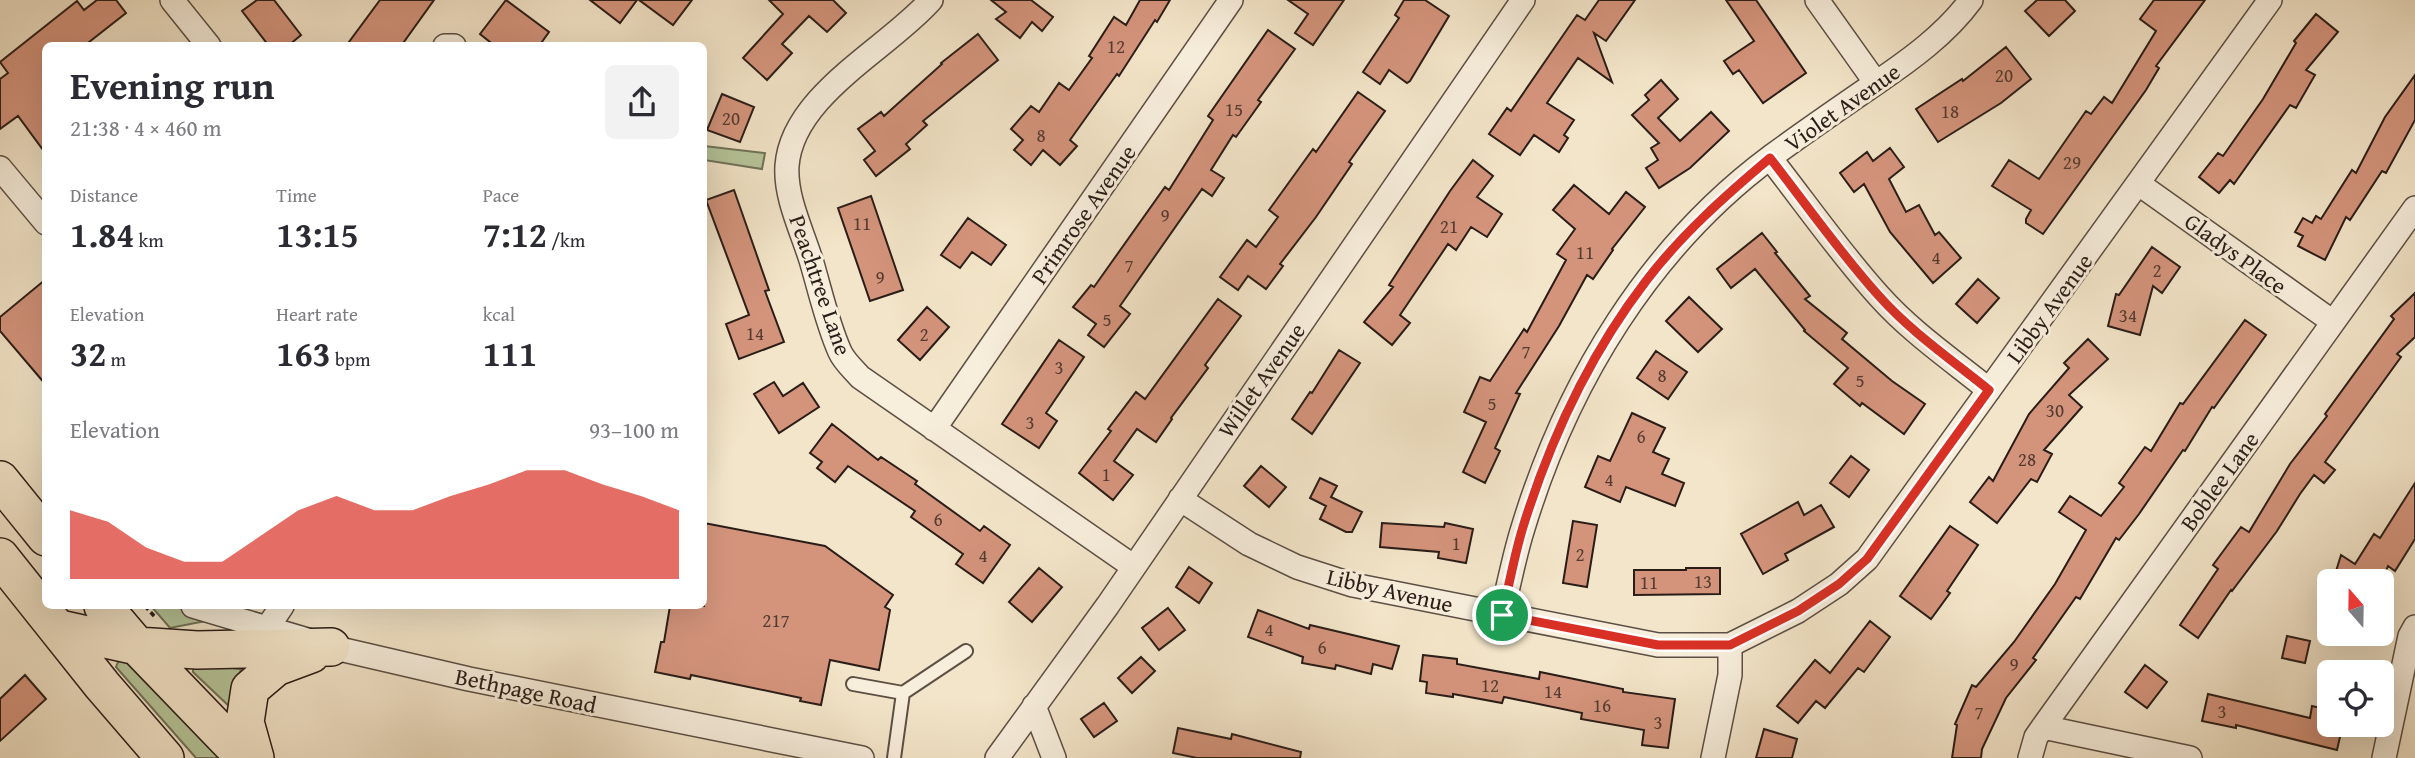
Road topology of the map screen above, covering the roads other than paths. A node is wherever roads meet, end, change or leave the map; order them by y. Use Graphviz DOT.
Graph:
graph roads {
  1 [pos="172,0"];
  2 [pos="931,0"];
  3 [pos="1231,0"];
  4 [pos="1817,0"];
  5 [pos="1971,0"];
  6 [pos="2270,0"];
  7 [pos="1520,1"];
  8 [pos="206,42"];
  9 [pos="1875,83"];
  10 [pos="1770,158"];
  11 [pos="0,168"];
  12 [pos="2139,184"];
  13 [pos="2415,208"];
  14 [pos="42,218"];
  15 [pos="2333,322"];
  16 [pos="1989,390"];
  17 [pos="934,429"];
  18 [pos="0,480"];
  19 [pos="1180,499"];
  20 [pos="42,532"];
  21 [pos="0,557"];
  22 [pos="1133,567"];
  23 [pos="42,607"];
  24 [pos="43,609"];
  25 [pos="106,609"];
  26 [pos="199,609"];
  27 [pos="280,609"];
  28 [pos="1502,615"];
  29 [pos="2415,627"];
  30 [pos="60,629"];
  31 [pos="260,638"];
  32 [pos="1730,645"];
  33 [pos="137,646"];
  34 [pos="331,647"];
  35 [pos="966,651"];
  36 [pos="853,684"];
  37 [pos="903,693"];
  38 [pos="1034,706"];
  39 [pos="2043,727"];
  40 [pos="165,758"];
  41 [pos="246,758"];
  42 [pos="255,758"];
  43 [pos="862,758"];
  44 [pos="894,758"];
  45 [pos="997,758"];
  46 [pos="1054,758"];
  47 [pos="1713,758"];
  48 [pos="2030,758"];
  49 [pos="2190,758"];
  50 [pos="2384,758"];
  1 -- 8 [label="street"];
  2 -- 17 [label="street, Peachtree Lane"];
  3 -- 17 [label="street, Primrose Avenue"];
  4 -- 9 [label="street"];
  5 -- 9 [label="street, Violet Avenue"];
  6 -- 12 [label="street, Libby Avenue"];
  7 -- 19 [label="street, Willet Avenue"];
  9 -- 10 [label="street, Violet Avenue"];
  10 -- 16 [label="street"];
  10 -- 28 [label="street, Violet Avenue"];
  11 -- 14 [label="street"];
  12 -- 15 [label="street, Gladys Place"];
  12 -- 16 [label="street, Libby Avenue"];
  13 -- 15 [label="street, Boblee Lane"];
  15 -- 39 [label="street, Boblee Lane"];
  16 -- 32 [label="street, Libby Avenue"];
  17 -- 22 [label="street, Peachtree Lane"];
  18 -- 20 [label="main road"];
  19 -- 22 [label="street, Willet Avenue"];
  19 -- 28 [label="street, Libby Avenue"];
  21 -- 23 [label="main road"];
  22 -- 38 [label="street, Willet Avenue"];
  24 -- 30 [label="main road"];
  25 -- 33 [label="main road"];
  26 -- 31 [label="street"];
  27 -- 31 [label="street"];
  28 -- 32 [label="street, Libby Avenue"];
  29 -- 50 [label="street"];
  30 -- 33 [label="main road"];
  30 -- 40 [label="main road"];
  31 -- 33 [label="main road"];
  31 -- 34 [label="main road"];
  32 -- 47 [label="street"];
  33 -- 41 [label="main road"];
  34 -- 42 [label="main road"];
  34 -- 43 [label="street, Bethpage Road"];
  35 -- 37 [label="lane"];
  36 -- 37 [label="lane"];
  37 -- 44 [label="lane"];
  38 -- 45 [label="street, Willet Avenue"];
  38 -- 46 [label="street"];
  39 -- 48 [label="street, Boblee Lane"];
  39 -- 49 [label="street"];
}
